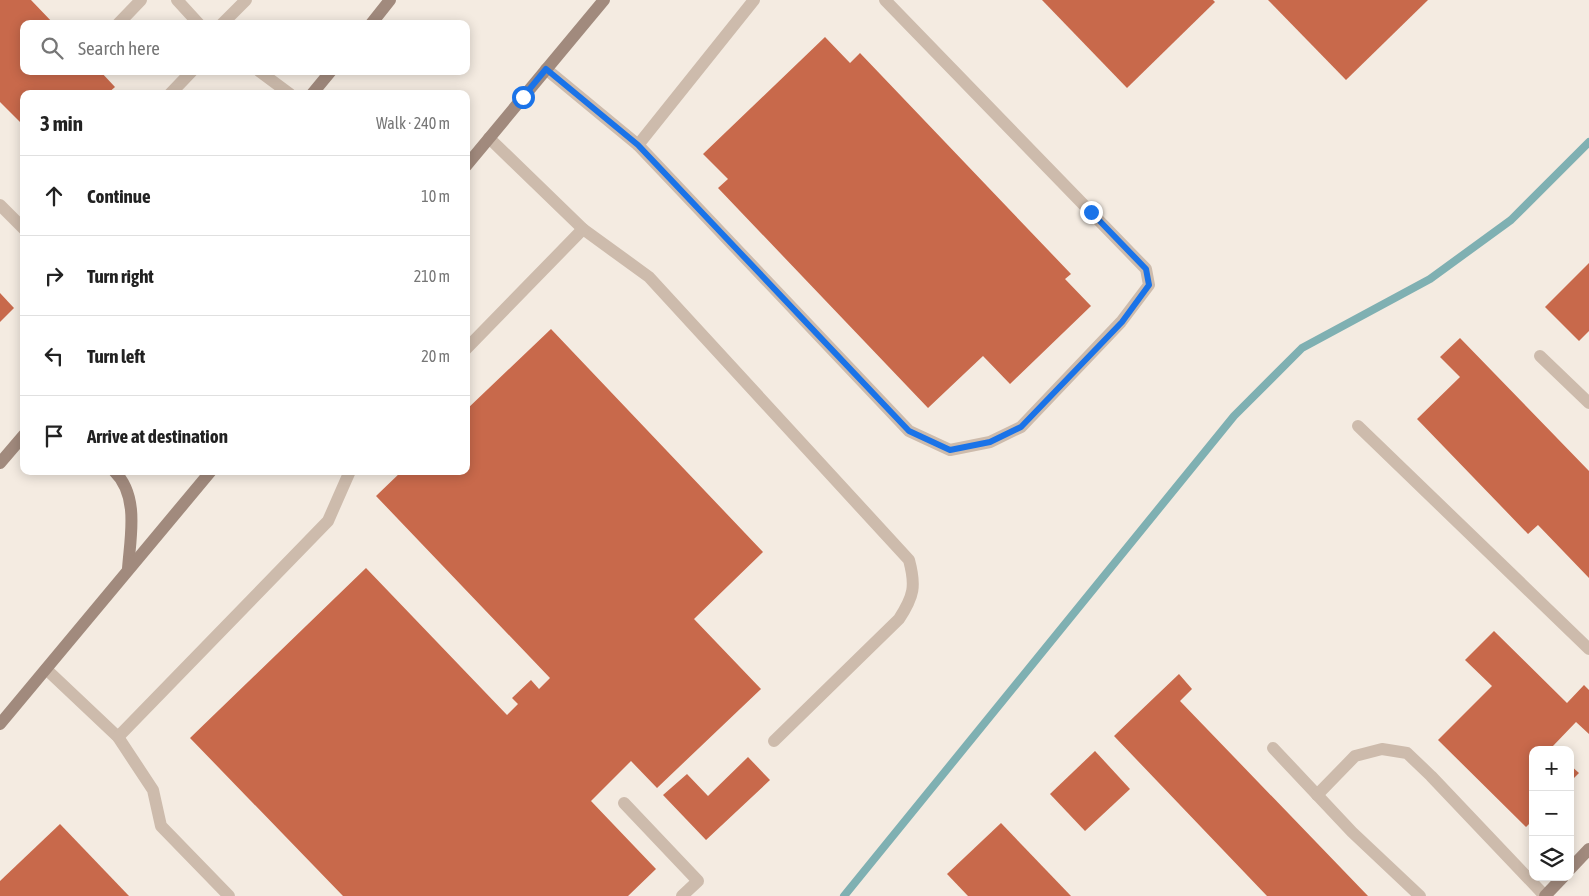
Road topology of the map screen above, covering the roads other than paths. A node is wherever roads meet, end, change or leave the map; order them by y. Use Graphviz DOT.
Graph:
graph roads {
  1 [pos="141,0"];
  2 [pos="177,0"];
  3 [pos="246,0"];
  4 [pos="390,0"];
  5 [pos="604,0"];
  6 [pos="754,0"];
  7 [pos="885,0"];
  8 [pos="122,20"];
  9 [pos="195,20"];
  10 [pos="226,20"];
  11 [pos="373,20"];
  12 [pos="546,69"];
  13 [pos="188,75"];
  14 [pos="264,75"];
  15 [pos="327,75"];
  16 [pos="174,90"];
  17 [pos="285,90"];
  18 [pos="315,90"];
  19 [pos="489,138"];
  20 [pos="638,145"];
  21 [pos="470,161"];
  22 [pos="0,205"];
  23 [pos="20,225"];
  24 [pos="584,229"];
  25 [pos="470,345"];
  26 [pos="1540,356"];
  27 [pos="1589,403"];
  28 [pos="1358,426"];
  29 [pos="20,440"];
  30 [pos="20,452"];
  31 [pos="0,464"];
  32 [pos="118,475"];
  33 [pos="208,475"];
  34 [pos="348,475"];
  35 [pos="128,570"];
  36 [pos="1589,649"];
  37 [pos="46,669"];
  38 [pos="0,724"];
  39 [pos="118,737"];
  40 [pos="774,741"];
  41 [pos="1273,748"];
  42 [pos="1318,795"];
  43 [pos="624,803"];
  44 [pos="1589,849"];
  45 [pos="1574,865"];
  46 [pos="1559,881"];
  47 [pos="229,896"];
  48 [pos="682,896"];
  49 [pos="1420,896"];
  50 [pos="1545,896"];
  1 -- 8 [label="lane"];
  2 -- 9 [label="lane"];
  3 -- 10 [label="lane"];
  4 -- 11 [label="street"];
  5 -- 12 [label="street"];
  6 -- 20 [label="lane"];
  7 -- 20 [label="lane"];
  12 -- 19 [label="street"];
  12 -- 20 [label="lane"];
  13 -- 16 [label="lane"];
  14 -- 17 [label="lane"];
  15 -- 18 [label="street"];
  19 -- 21 [label="street"];
  19 -- 24 [label="lane"];
  22 -- 23 [label="lane"];
  24 -- 25 [label="lane"];
  24 -- 40 [label="lane"];
  26 -- 27 [label="lane"];
  28 -- 36 [label="lane"];
  29 -- 31 [label="street"];
  30 -- 31 [label="street"];
  32 -- 35 [label="street"];
  33 -- 35 [label="street"];
  34 -- 39 [label="lane"];
  35 -- 37 [label="street"];
  37 -- 38 [label="street"];
  37 -- 39 [label="lane"];
  39 -- 47 [label="lane"];
  41 -- 42 [label="lane"];
  42 -- 49 [label="lane"];
  42 -- 50 [label="lane"];
  43 -- 48 [label="lane"];
  44 -- 45 [label="street"];
  46 -- 50 [label="street"];
}
